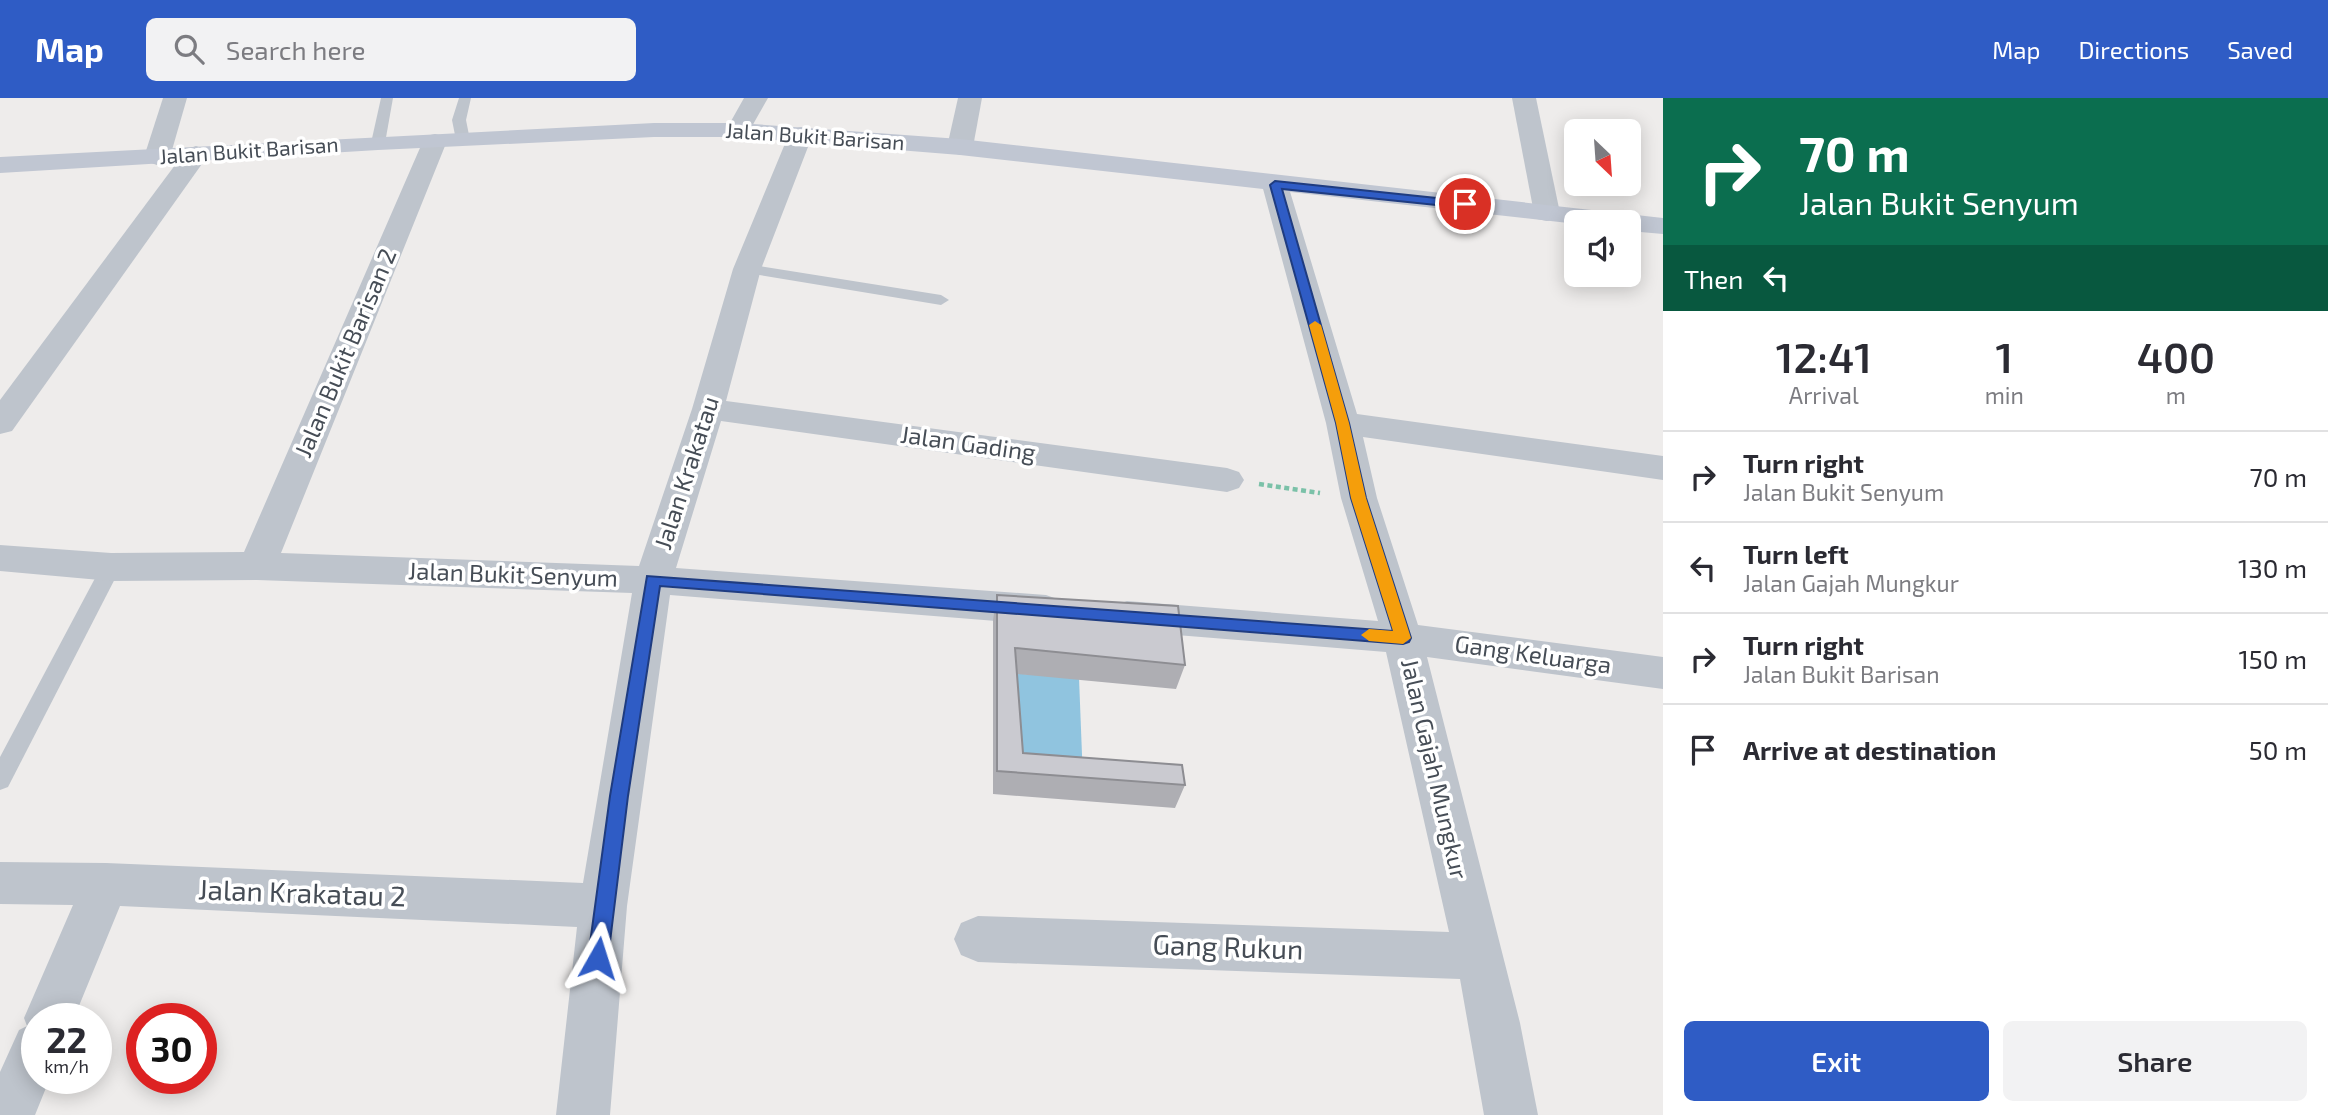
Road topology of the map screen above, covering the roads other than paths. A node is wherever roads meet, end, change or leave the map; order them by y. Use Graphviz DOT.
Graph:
graph roads {
  1 [pos="175,98"];
  2 [pos="387,98"];
  3 [pos="466,98"];
  4 [pos="755,98"];
  5 [pos="970,98"];
  6 [pos="1524,98"];
  7 [pos="738,130"];
  8 [pos="801,134"];
  9 [pos="449,140"];
  10 [pos="378,143"];
  11 [pos="960,147"];
  12 [pos="195,154"];
  13 [pos="157,157"];
  14 [pos="0,165"];
  15 [pos="1275,185"];
  16 [pos="1547,213"];
  17 [pos="1564,215"];
  18 [pos="1641,223"];
  19 [pos="1663,226"];
  20 [pos="747,269"];
  21 [pos="941,300"];
  22 [pos="708,409"];
  23 [pos="0,423"];
  24 [pos="1343,423"];
  25 [pos="1663,468"];
  26 [pos="1227,480"];
  27 [pos="0,558"];
  28 [pos="257,566"];
  29 [pos="111,567"];
  30 [pos="653,580"];
  31 [pos="1403,638"];
  32 [pos="1663,673"];
  33 [pos="0,780"];
  34 [pos="0,883"];
  35 [pos="106,884"];
  36 [pos="603,906"];
  37 [pos="978,939"];
  38 [pos="1479,956"];
  39 [pos="55,1003"];
  40 [pos="21,1085"];
  41 [pos="8,1115"];
  42 [pos="583,1115"];
  43 [pos="1511,1115"];
  1 -- 13 [label="street"];
  2 -- 10 [label="lane"];
  3 -- 9 [label="lane"];
  4 -- 7 [label="street"];
  5 -- 11 [label="street"];
  6 -- 16 [label="street"];
  7 -- 8 [label="main road, Jalan Bukit Barisan"];
  7 -- 9 [label="main road, Jalan Bukit Barisan"];
  8 -- 11 [label="main road, Jalan Bukit Barisan"];
  8 -- 20 [label="street, Jalan Krakatau"];
  9 -- 10 [label="main road, Jalan Bukit Barisan"];
  9 -- 28 [label="street, Jalan Bukit Barisan 2"];
  10 -- 12 [label="main road, Jalan Bukit Barisan"];
  11 -- 15 [label="main road, Jalan Bukit Barisan"];
  12 -- 13 [label="main road, Jalan Bukit Barisan"];
  12 -- 23 [label="street"];
  13 -- 14 [label="main road, Jalan Bukit Barisan"];
  15 -- 16 [label="main road, Jalan Bukit Barisan"];
  15 -- 24 [label="street, Jalan Gajah Mungkur"];
  16 -- 17 [label="main road, Jalan Bukit Barisan"];
  18 -- 19 [label="main road, Jalan Bukit Barisan"];
  20 -- 21 [label="lane"];
  20 -- 22 [label="street, Jalan Krakatau"];
  22 -- 26 [label="street, Jalan Gading"];
  22 -- 30 [label="street, Jalan Krakatau"];
  24 -- 25 [label="street"];
  24 -- 31 [label="street, Jalan Gajah Mungkur"];
  27 -- 29 [label="street, Jalan Bukit Senyum"];
  28 -- 29 [label="street, Jalan Bukit Senyum"];
  28 -- 30 [label="street, Jalan Bukit Senyum"];
  29 -- 33 [label="lane"];
  30 -- 31 [label="street, Jalan Bukit Senyum"];
  30 -- 36 [label="street, Jalan Krakatau"];
  31 -- 32 [label="street, Gang Keluarga"];
  31 -- 38 [label="street, Jalan Gajah Mungkur"];
  34 -- 35 [label="street, Jalan Krakatau 2"];
  35 -- 36 [label="street, Jalan Krakatau 2"];
  35 -- 39 [label="street"];
  36 -- 42 [label="street, Jalan Krakatau"];
  37 -- 38 [label="street, Gang Rukun"];
  38 -- 43 [label="street, Jalan Gajah Mungkur"];
  40 -- 41 [label="street"];
}
